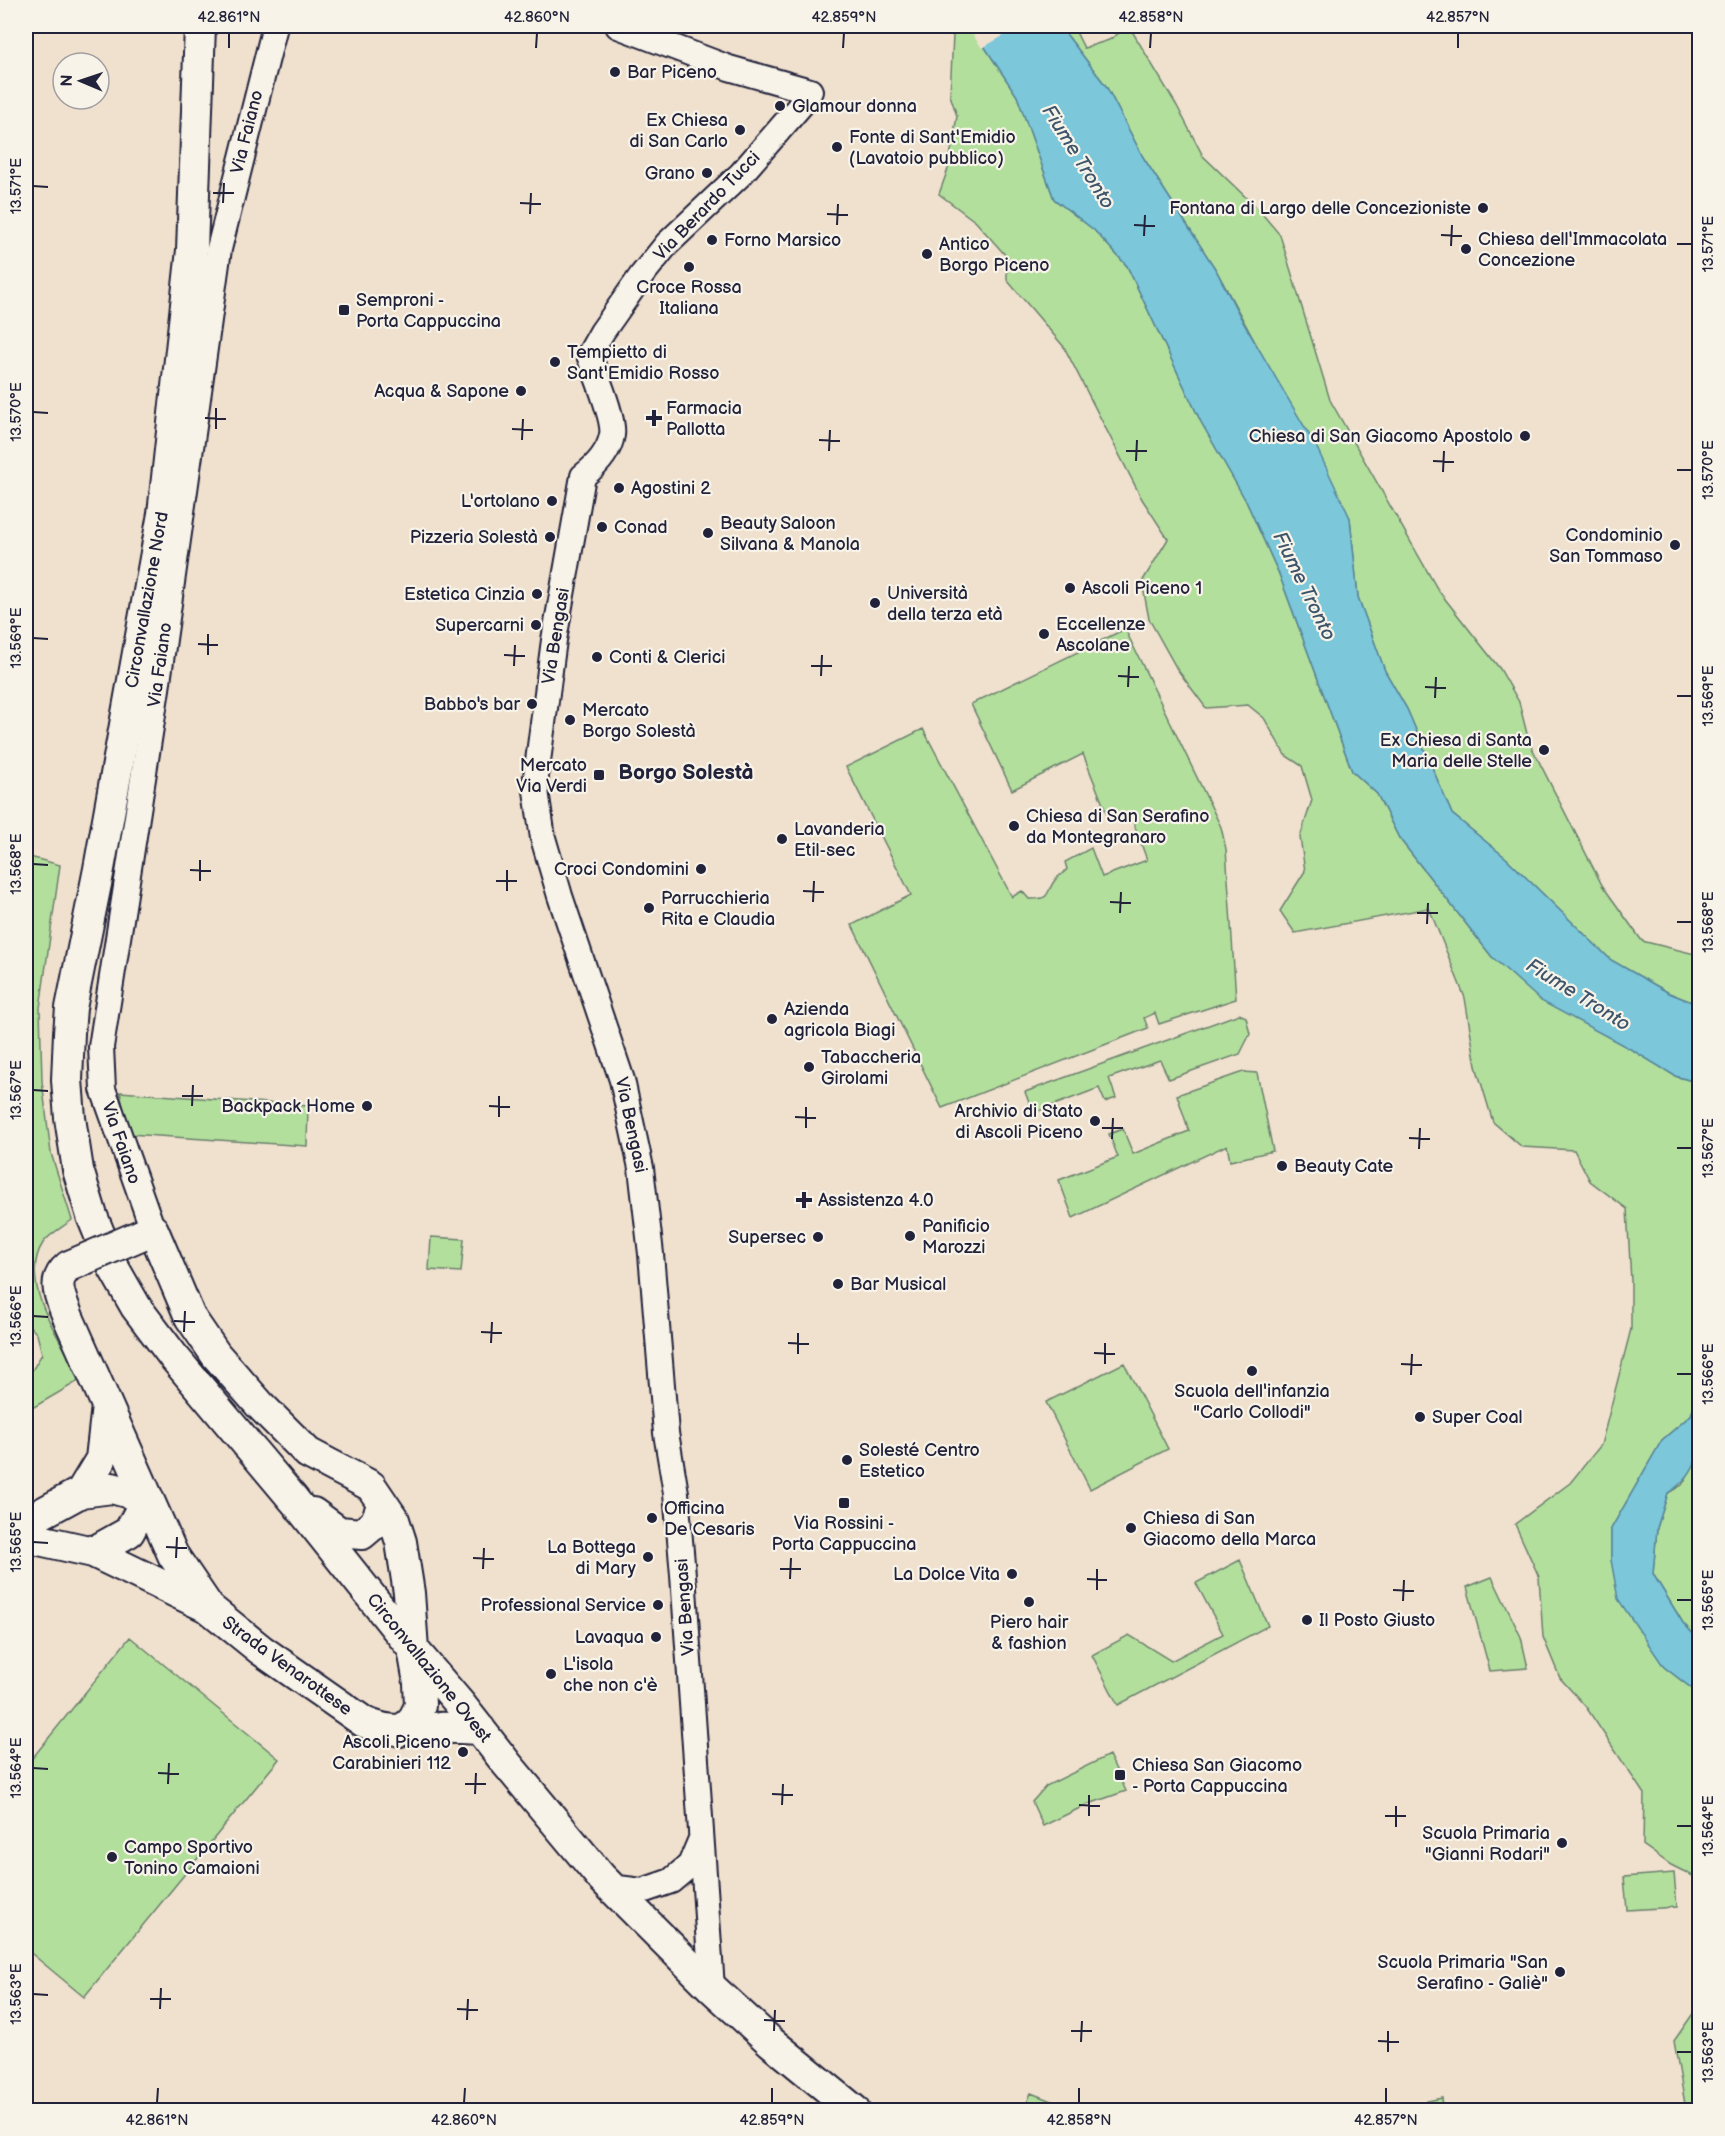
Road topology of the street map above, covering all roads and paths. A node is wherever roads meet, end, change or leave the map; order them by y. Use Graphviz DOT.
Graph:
graph roads {
  1 [pos="200,26"];
  2 [pos="275,26"];
  3 [pos="618,26"];
  4 [pos="612,434"];
  5 [pos="78,1170"];
  6 [pos="147,1232"];
  7 [pos="107,1406"];
  8 [pos="81,1492"];
  9 [pos="147,1498"];
  10 [pos="294,1500"];
  11 [pos="383,1504"];
  12 [pos="26,1522"];
  13 [pos="26,1537"];
  14 [pos="93,1552"];
  15 [pos="209,1608"];
  16 [pos="412,1649"];
  17 [pos="480,1729"];
  18 [pos="400,1731"];
  19 [pos="701,1839"];
  20 [pos="610,1887"];
  21 [pos="712,1988"];
  22 [pos="854,2110"];
  1 -- 5 [label="main road, Circonvallazione Nord"];
  2 -- 6 [label="street, Via Faiano"];
  3 -- 4 [label="street, Via Berardo Tucci"];
  4 -- 19 [label="street, Via Bengasi"];
  5 -- 10 [label="main road, Circonvallazione Ovest"];
  6 -- 7 [label="main road, Strada Venarottese, bridge"];
  6 -- 11 [label="main road"];
  7 -- 8 [label="main road, Strada Venarottese"];
  7 -- 9 [label="main road, Strada Venarottese"];
  8 -- 9 [label="main road"];
  8 -- 12 [label="main road"];
  9 -- 14 [label="main road"];
  9 -- 15 [label="main road, Strada Venarottese"];
  10 -- 11 [label="main road"];
  10 -- 16 [label="main road, Circonvallazione Ovest"];
  11 -- 16 [label="main road"];
  13 -- 14 [label="main road, Strada Venarottese"];
  14 -- 15 [label="main road, Strada Venarottese"];
  15 -- 18 [label="main road, Strada Venarottese"];
  16 -- 17 [label="main road, Circonvallazione Ovest"];
  16 -- 18 [label="main road"];
  17 -- 18 [label="main road, Strada Venarottese"];
  17 -- 20 [label="main road, Circonvallazione Ovest"];
  19 -- 20 [label="street, Via Bengasi"];
  19 -- 21 [label="street, Via Bengasi"];
  20 -- 21 [label="main road, Circonvallazione Ovest"];
  21 -- 22 [label="main road, Circonvallazione Ovest"];
}
